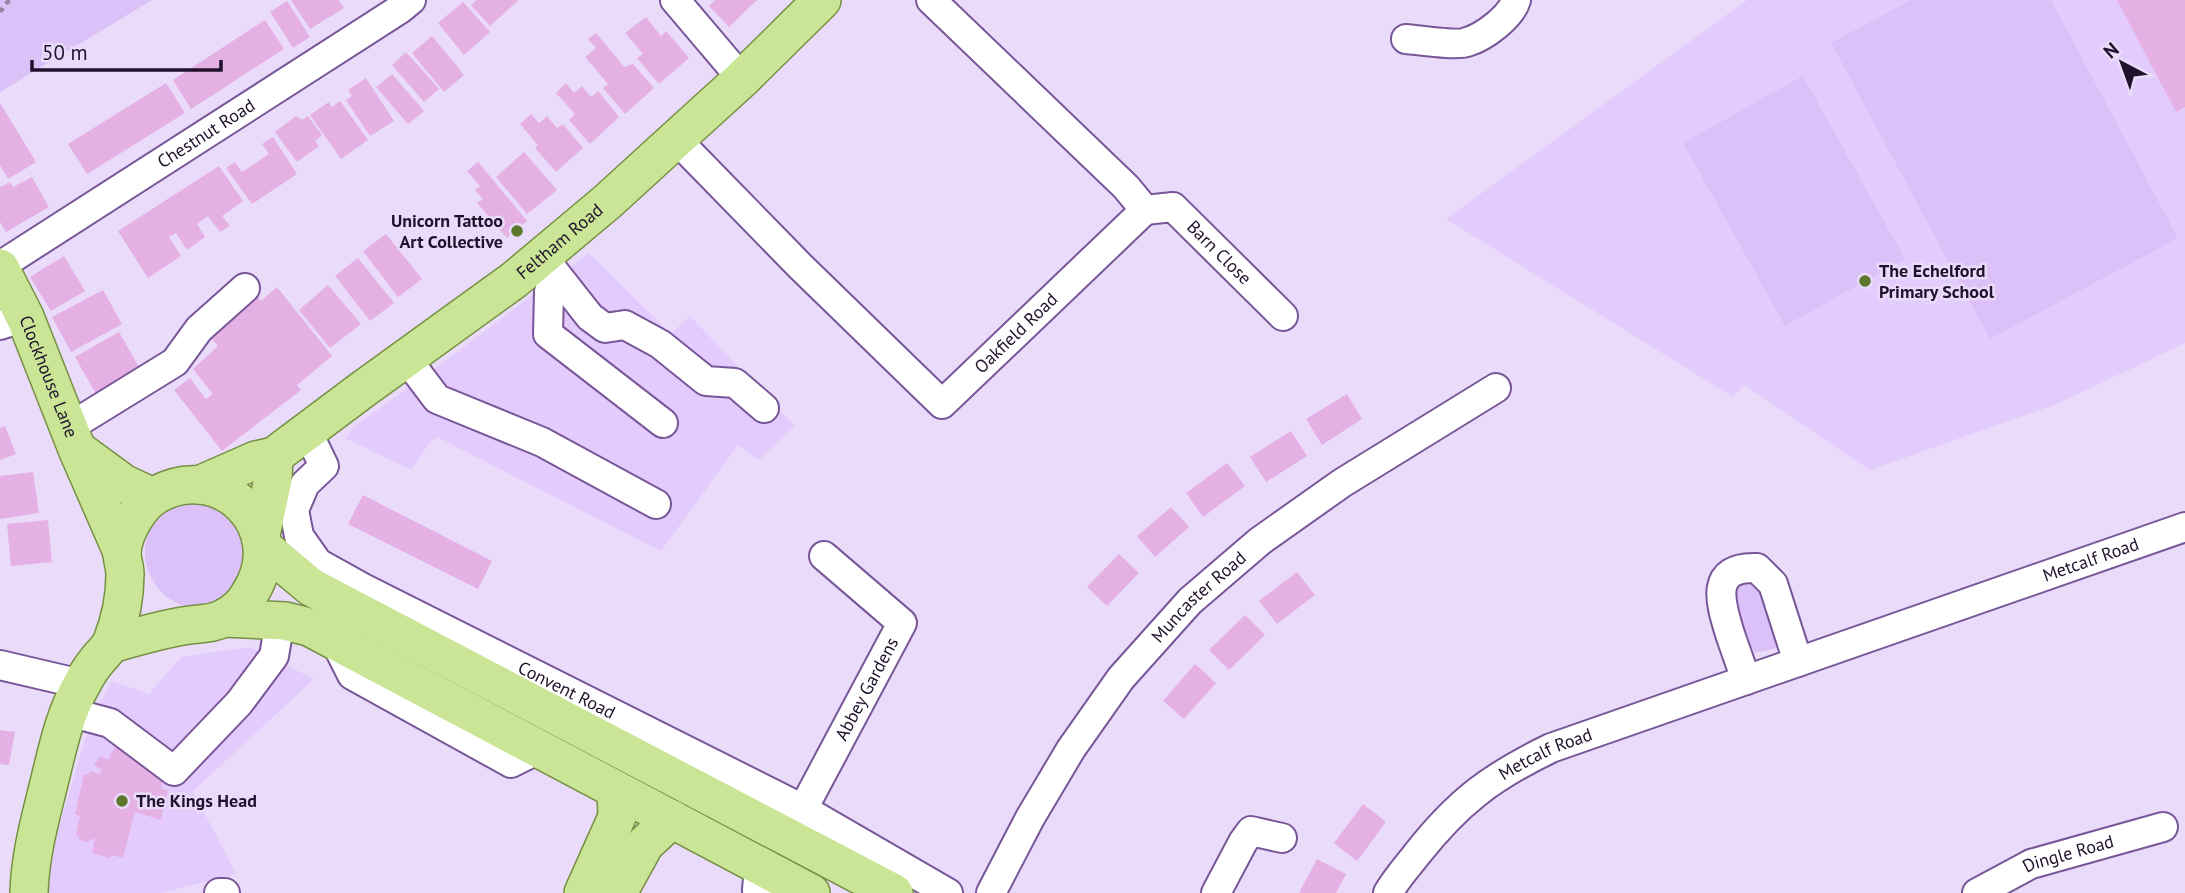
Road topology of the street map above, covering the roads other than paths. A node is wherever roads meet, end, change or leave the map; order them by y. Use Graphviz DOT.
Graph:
graph roads {
  1 [pos="411,0"];
  2 [pos="674,0"];
  3 [pos="822,0"];
  4 [pos="931,0"];
  5 [pos="1516,0"];
  6 [pos="1406,39"];
  7 [pos="741,79"];
  8 [pos="676,139"];
  9 [pos="1146,210"];
  10 [pos="548,264"];
  11 [pos="0,267"];
  12 [pos="245,288"];
  13 [pos="1283,316"];
  14 [pos="13,321"];
  15 [pos="406,358"];
  16 [pos="1496,388"];
  17 [pos="764,408"];
  18 [pos="663,423"];
  19 [pos="307,431"];
  20 [pos="72,439"];
  21 [pos="274,456"];
  22 [pos="199,485"];
  23 [pos="153,497"];
  24 [pos="656,504"];
  25 [pos="2185,527"];
  26 [pos="261,540"];
  27 [pos="824,556"];
  28 [pos="123,563"];
  29 [pos="358,599"];
  30 [pos="224,618"];
  31 [pos="280,621"];
  32 [pos="187,625"];
  33 [pos="111,644"];
  34 [pos="1798,662"];
  35 [pos="0,665"];
  36 [pos="1746,681"];
  37 [pos="75,698"];
  38 [pos="616,790"];
  39 [pos="803,809"];
  40 [pos="672,819"];
  41 [pos="2163,827"];
  42 [pos="1282,838"];
  43 [pos="761,879"];
  44 [pos="29,893"];
  45 [pos="219,893"];
  46 [pos="225,893"];
  47 [pos="583,893"];
  48 [pos="618,893"];
  49 [pos="811,893"];
  50 [pos="894,893"];
  51 [pos="948,893"];
  52 [pos="991,893"];
  53 [pos="1216,893"];
  54 [pos="1388,893"];
  55 [pos="1977,893"];
  1 -- 11 [label="street, Chestnut Road"];
  2 -- 7 [label="street"];
  3 -- 7 [label="main road, Feltham Road"];
  4 -- 9 [label="street"];
  5 -- 6 [label="street"];
  7 -- 8 [label="main road, Feltham Road"];
  8 -- 9 [label="street, Oakfield Road"];
  8 -- 10 [label="main road, Feltham Road"];
  9 -- 13 [label="street, Barn Close"];
  10 -- 15 [label="main road, Feltham Road"];
  10 -- 17 [label="street"];
  10 -- 18 [label="street"];
  11 -- 14 [label="main road, Clockhouse Lane"];
  12 -- 20 [label="street"];
  14 -- 20 [label="main road, Clockhouse Lane"];
  15 -- 19 [label="main road, Feltham Road"];
  15 -- 24 [label="street"];
  16 -- 52 [label="street, Muncaster Road"];
  19 -- 21 [label="main road, Feltham Road"];
  19 -- 29 [label="street, Convent Road"];
  20 -- 23 [label="main road, Clockhouse Lane"];
  20 -- 28 [label="main road, Clockhouse Lane"];
  21 -- 22 [label="main road, Feltham Road"];
  21 -- 26 [label="main road"];
  22 -- 23 [label="main road"];
  22 -- 26 [label="main road"];
  23 -- 28 [label="main road"];
  25 -- 34 [label="street, Metcalf Road"];
  26 -- 29 [label="main road, Convent Road"];
  26 -- 30 [label="main road"];
  27 -- 39 [label="street, Abbey Gardens"];
  28 -- 32 [label="main road"];
  28 -- 33 [label="main road"];
  29 -- 39 [label="street, Convent Road"];
  29 -- 50 [label="main road, Convent Road"];
  30 -- 31 [label="main road"];
  30 -- 32 [label="main road"];
  31 -- 37 [label="street"];
  31 -- 38 [label="main road"];
  32 -- 33 [label="main road"];
  33 -- 37 [label="main road"];
  34 -- 36 [label="street, Metcalf Road"];
  34 -- 36 [label="street"];
  35 -- 37 [label="street"];
  36 -- 54 [label="street, Metcalf Road"];
  37 -- 44 [label="main road"];
  38 -- 40 [label="main road"];
  38 -- 47 [label="main road"];
  39 -- 51 [label="street, Convent Road"];
  40 -- 43 [label="main road"];
  40 -- 48 [label="main road"];
  41 -- 55 [label="street, Dingle Road"];
  42 -- 53 [label="street"];
  43 -- 49 [label="main road"];
  45 -- 46 [label="street"];
}
